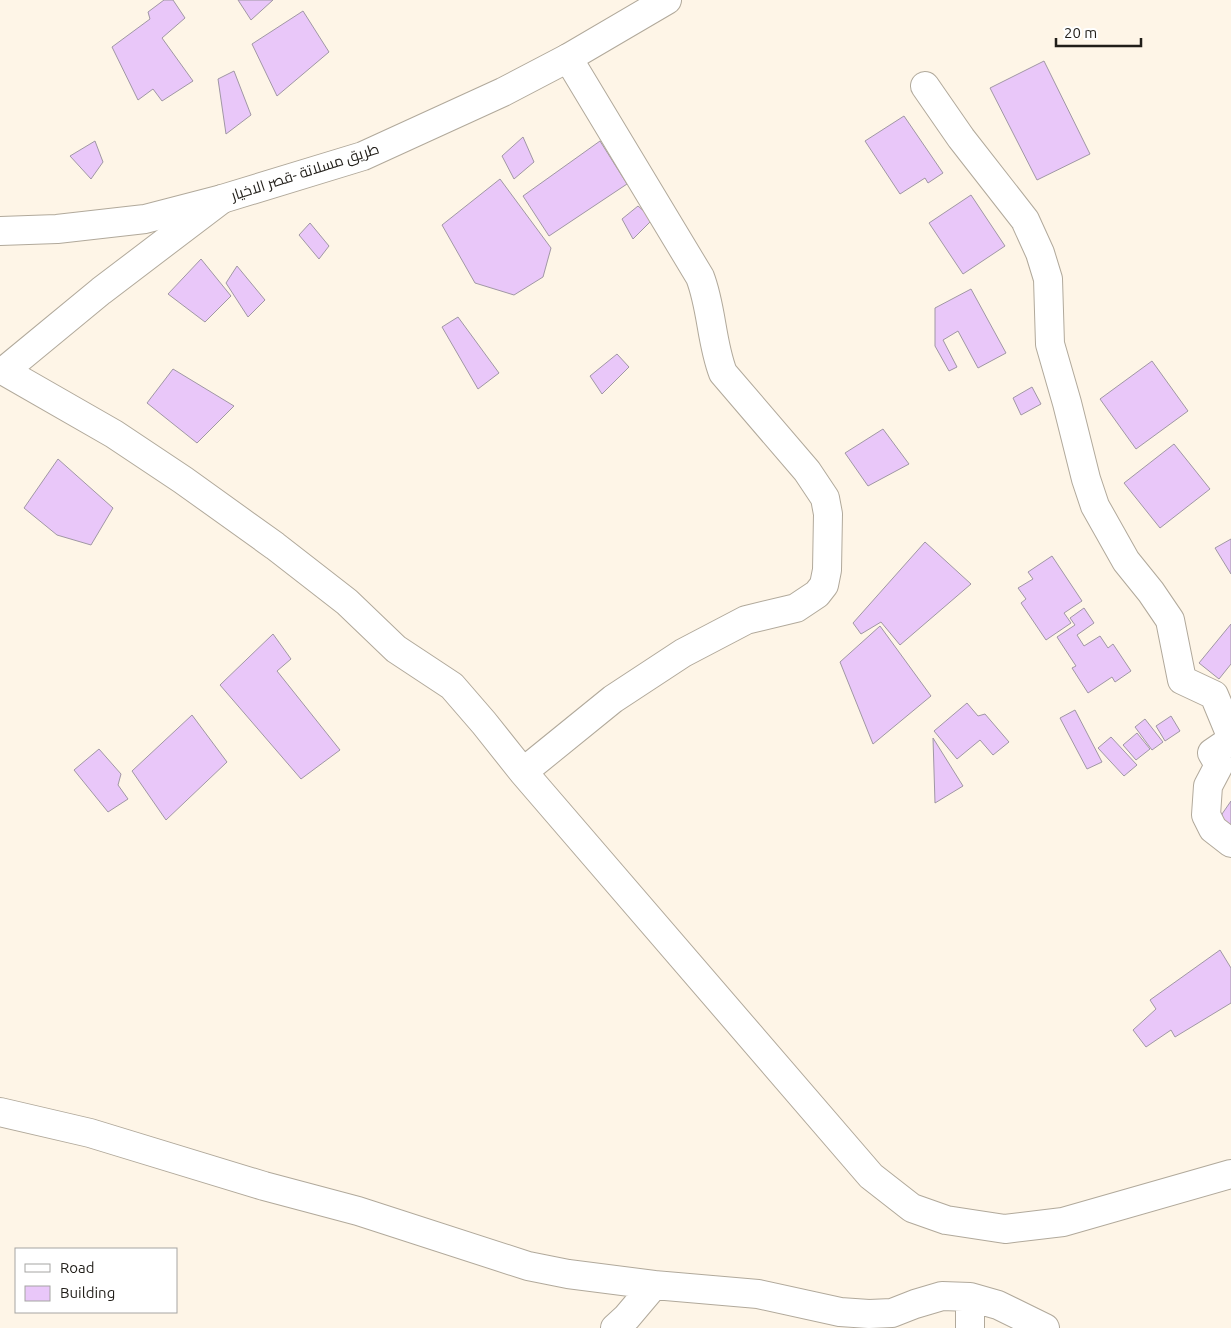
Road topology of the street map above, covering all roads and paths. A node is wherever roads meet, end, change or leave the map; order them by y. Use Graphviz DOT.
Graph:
graph roads {
  1 [pos="667,0"];
  2 [pos="568,58"];
  3 [pos="925,86"];
  4 [pos="222,199"];
  5 [pos="0,231"];
  6 [pos="2,370"];
  7 [pos="1231,736"];
  8 [pos="1231,740"];
  9 [pos="523,772"];
  10 [pos="1231,843"];
  11 [pos="0,1112"];
  12 [pos="1231,1174"];
  13 [pos="654,1285"];
  14 [pos="970,1296"];
  15 [pos="615,1328"];
  16 [pos="970,1328"];
  17 [pos="1045,1328"];
  1 -- 2 [label="street, طريق مسلاتة -قصر الاخيار"];
  2 -- 4 [label="street, طريق مسلاتة -قصر الاخيار"];
  2 -- 9 [label="street"];
  3 -- 7 [label="street"];
  4 -- 5 [label="street, طريق مسلاتة -قصر الاخيار"];
  4 -- 6 [label="street"];
  6 -- 9 [label="street"];
  8 -- 10 [label="street"];
  9 -- 12 [label="street"];
  11 -- 13 [label="street"];
  13 -- 14 [label="street"];
  13 -- 15 [label="street"];
  14 -- 16 [label="street"];
  14 -- 17 [label="street"];
}
